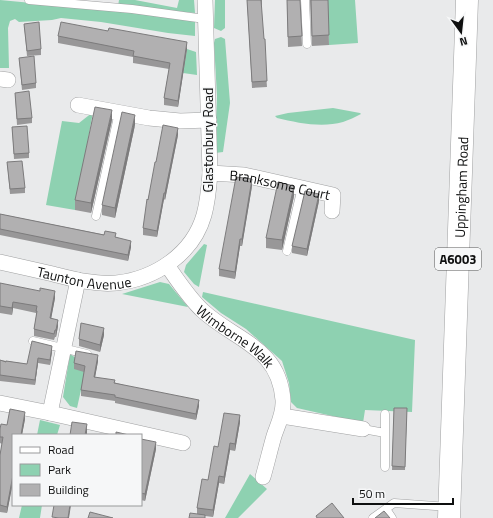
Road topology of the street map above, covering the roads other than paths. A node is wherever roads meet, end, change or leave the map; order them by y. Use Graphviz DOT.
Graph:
graph roads {
  1 [pos="29,0"];
  2 [pos="206,0"];
  3 [pos="305,0"];
  4 [pos="466,0"];
  5 [pos="206,19"];
  6 [pos="308,44"];
  7 [pos="78,105"];
  8 [pos="119,112"];
  9 [pos="208,120"];
  10 [pos="210,173"];
  11 [pos="302,187"];
  12 [pos="332,211"];
  13 [pos="96,216"];
  14 [pos="287,251"];
  15 [pos="0,262"];
  16 [pos="167,265"];
  17 [pos="78,280"];
  18 [pos="33,341"];
  19 [pos="64,348"];
  20 [pos="98,356"];
  21 [pos="0,403"];
  22 [pos="50,413"];
  23 [pos="385,414"];
  24 [pos="282,416"];
  25 [pos="363,429"];
  26 [pos="385,433"];
  27 [pos="138,434"];
  28 [pos="142,435"];
  29 [pos="183,443"];
  30 [pos="385,467"];
  31 [pos="263,477"];
  32 [pos="386,509"];
  33 [pos="449,513"];
  34 [pos="373,518"];
  35 [pos="392,518"];
  1 -- 5 [label="lane"];
  2 -- 5 [label="street, Glastonbury Road"];
  3 -- 6 [label="lane"];
  4 -- 33 [label="highway, Uppingham Road / A6003"];
  5 -- 9 [label="street, Glastonbury Road"];
  7 -- 8 [label="street"];
  8 -- 9 [label="street"];
  8 -- 13 [label="lane"];
  9 -- 10 [label="street, Glastonbury Road"];
  10 -- 11 [label="street, Branksome Court"];
  10 -- 16 [label="street, Glastonbury Road"];
  11 -- 12 [label="street, Branksome Court"];
  11 -- 14 [label="lane"];
  15 -- 17 [label="street, Taunton Avenue"];
  16 -- 17 [label="street, Taunton Avenue"];
  16 -- 24 [label="street, Wimborne Walk"];
  17 -- 19 [label="street"];
  18 -- 19 [label="lane"];
  19 -- 20 [label="lane"];
  19 -- 22 [label="street"];
  21 -- 22 [label="street"];
  22 -- 27 [label="street"];
  23 -- 26 [label="lane"];
  24 -- 25 [label="street"];
  24 -- 31 [label="street, Wimborne Walk"];
  25 -- 26 [label="lane"];
  26 -- 30 [label="lane"];
  28 -- 29 [label="street"];
  32 -- 33 [label="lane"];
  32 -- 34 [label="lane"];
  32 -- 35 [label="lane"];
}
